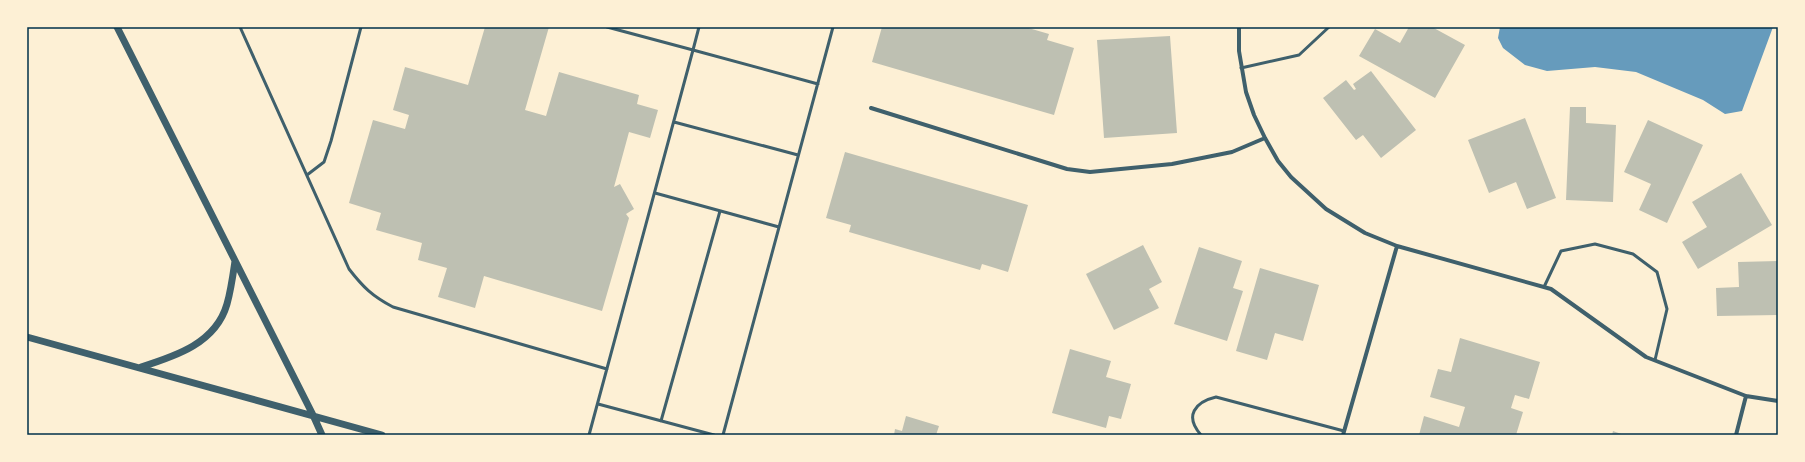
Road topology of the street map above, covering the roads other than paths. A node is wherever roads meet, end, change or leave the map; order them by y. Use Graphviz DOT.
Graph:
graph roads {
  1 [pos="117,27"];
  2 [pos="240,27"];
  3 [pos="361,27"];
  4 [pos="607,27"];
  5 [pos="700,27"];
  6 [pos="833,27"];
  7 [pos="1239,27"];
  8 [pos="1329,27"];
  9 [pos="693,50"];
  10 [pos="1241,68"];
  11 [pos="818,84"];
  12 [pos="871,108"];
  13 [pos="674,122"];
  14 [pos="1265,138"];
  15 [pos="798,155"];
  16 [pos="307,176"];
  17 [pos="655,193"];
  18 [pos="720,211"];
  19 [pos="779,228"];
  20 [pos="1397,246"];
  21 [pos="235,261"];
  22 [pos="1544,287"];
  23 [pos="27,337"];
  24 [pos="1655,360"];
  25 [pos="140,368"];
  26 [pos="607,370"];
  27 [pos="1746,396"];
  28 [pos="1778,401"];
  29 [pos="598,404"];
  30 [pos="313,415"];
  31 [pos="662,421"];
  32 [pos="1343,433"];
  33 [pos="322,435"];
  34 [pos="382,435"];
  35 [pos="589,435"];
  36 [pos="714,435"];
  37 [pos="723,435"];
  38 [pos="1201,435"];
  39 [pos="1736,435"];
  1 -- 21 [label="street"];
  2 -- 16 [label="lane"];
  3 -- 16 [label="lane"];
  4 -- 9 [label="lane"];
  5 -- 9 [label="lane"];
  6 -- 11 [label="lane"];
  7 -- 10 [label="street"];
  8 -- 10 [label="lane"];
  9 -- 11 [label="lane"];
  9 -- 13 [label="lane"];
  10 -- 14 [label="street"];
  11 -- 15 [label="lane"];
  12 -- 14 [label="street"];
  13 -- 15 [label="lane"];
  13 -- 17 [label="lane"];
  14 -- 20 [label="street"];
  15 -- 19 [label="lane"];
  16 -- 26 [label="lane"];
  17 -- 18 [label="lane"];
  17 -- 26 [label="lane"];
  18 -- 19 [label="lane"];
  18 -- 31 [label="lane"];
  19 -- 37 [label="lane"];
  20 -- 22 [label="street"];
  20 -- 32 [label="street"];
  21 -- 25 [label="street"];
  21 -- 30 [label="street"];
  22 -- 24 [label="street"];
  22 -- 24 [label="lane"];
  23 -- 25 [label="street"];
  24 -- 27 [label="street"];
  25 -- 30 [label="street"];
  26 -- 29 [label="lane"];
  27 -- 28 [label="street"];
  27 -- 39 [label="street"];
  29 -- 31 [label="lane"];
  29 -- 35 [label="lane"];
  30 -- 33 [label="street"];
  30 -- 34 [label="street"];
  31 -- 36 [label="lane"];
  32 -- 38 [label="lane"];
}
